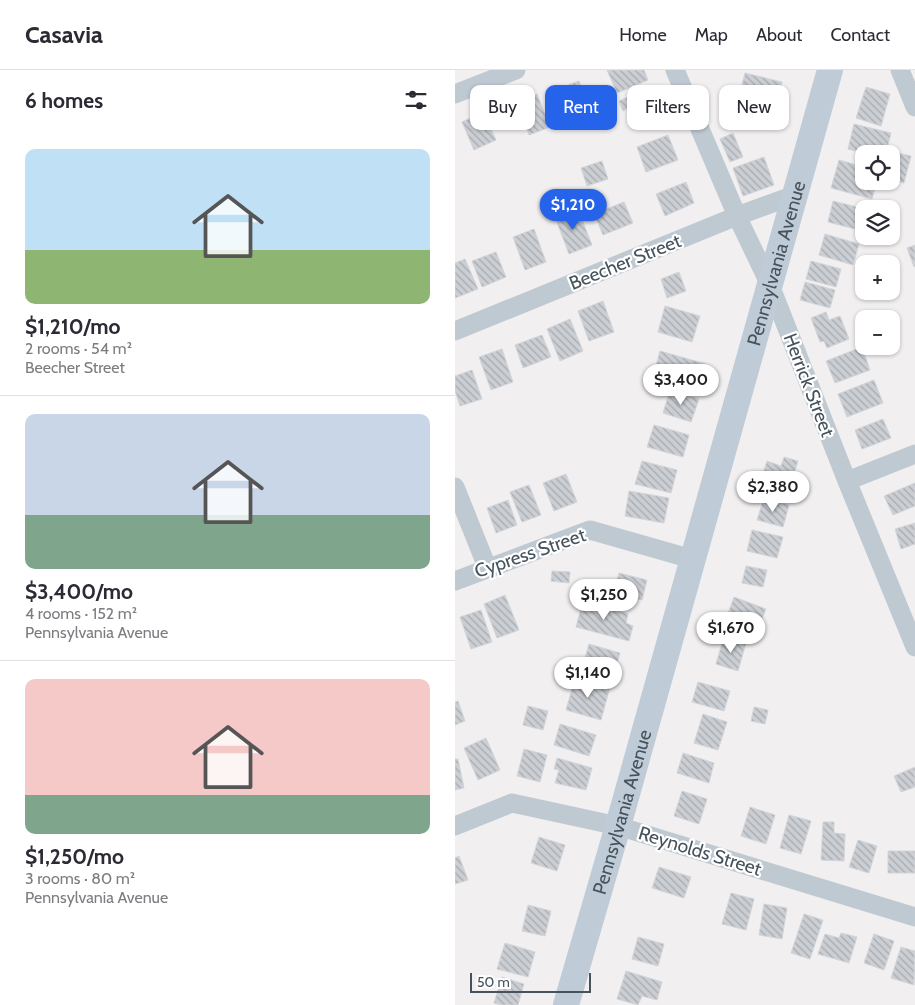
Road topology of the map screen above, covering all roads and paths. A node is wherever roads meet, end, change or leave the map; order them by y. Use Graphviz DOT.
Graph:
graph roads {
  1 [pos="516,70"];
  2 [pos="675,70"];
  3 [pos="831,70"];
  4 [pos="900,70"];
  5 [pos="455,94"];
  6 [pos="915,107"];
  7 [pos="795,195"];
  8 [pos="737,216"];
  9 [pos="770,285"];
  10 [pos="455,331"];
  11 [pos="915,454"];
  12 [pos="847,481"];
  13 [pos="455,487"];
  14 [pos="692,559"];
  15 [pos="487,567"];
  16 [pos="455,580"];
  17 [pos="915,647"];
  18 [pos="455,826"];
  19 [pos="618,826"];
  20 [pos="915,917"];
  21 [pos="566,1005"];
  1 -- 5 [label="street"];
  2 -- 8 [label="street, Herrick Street"];
  3 -- 7 [label="main road, Pennsylvania Avenue"];
  4 -- 6 [label="street"];
  7 -- 8 [label="street, Beecher Street"];
  7 -- 9 [label="main road, Pennsylvania Avenue"];
  8 -- 9 [label="street, Herrick Street"];
  8 -- 10 [label="street, Beecher Street"];
  9 -- 12 [label="street, Herrick Street"];
  9 -- 14 [label="main road, Pennsylvania Avenue"];
  11 -- 12 [label="street"];
  12 -- 17 [label="street, Herrick Street"];
  13 -- 15 [label="street"];
  14 -- 15 [label="street, Cypress Street"];
  14 -- 19 [label="main road, Pennsylvania Avenue"];
  15 -- 16 [label="street, Cypress Street"];
  18 -- 19 [label="street, Reynolds Street"];
  19 -- 20 [label="street, Reynolds Street"];
  19 -- 21 [label="main road, Pennsylvania Avenue"];
}
